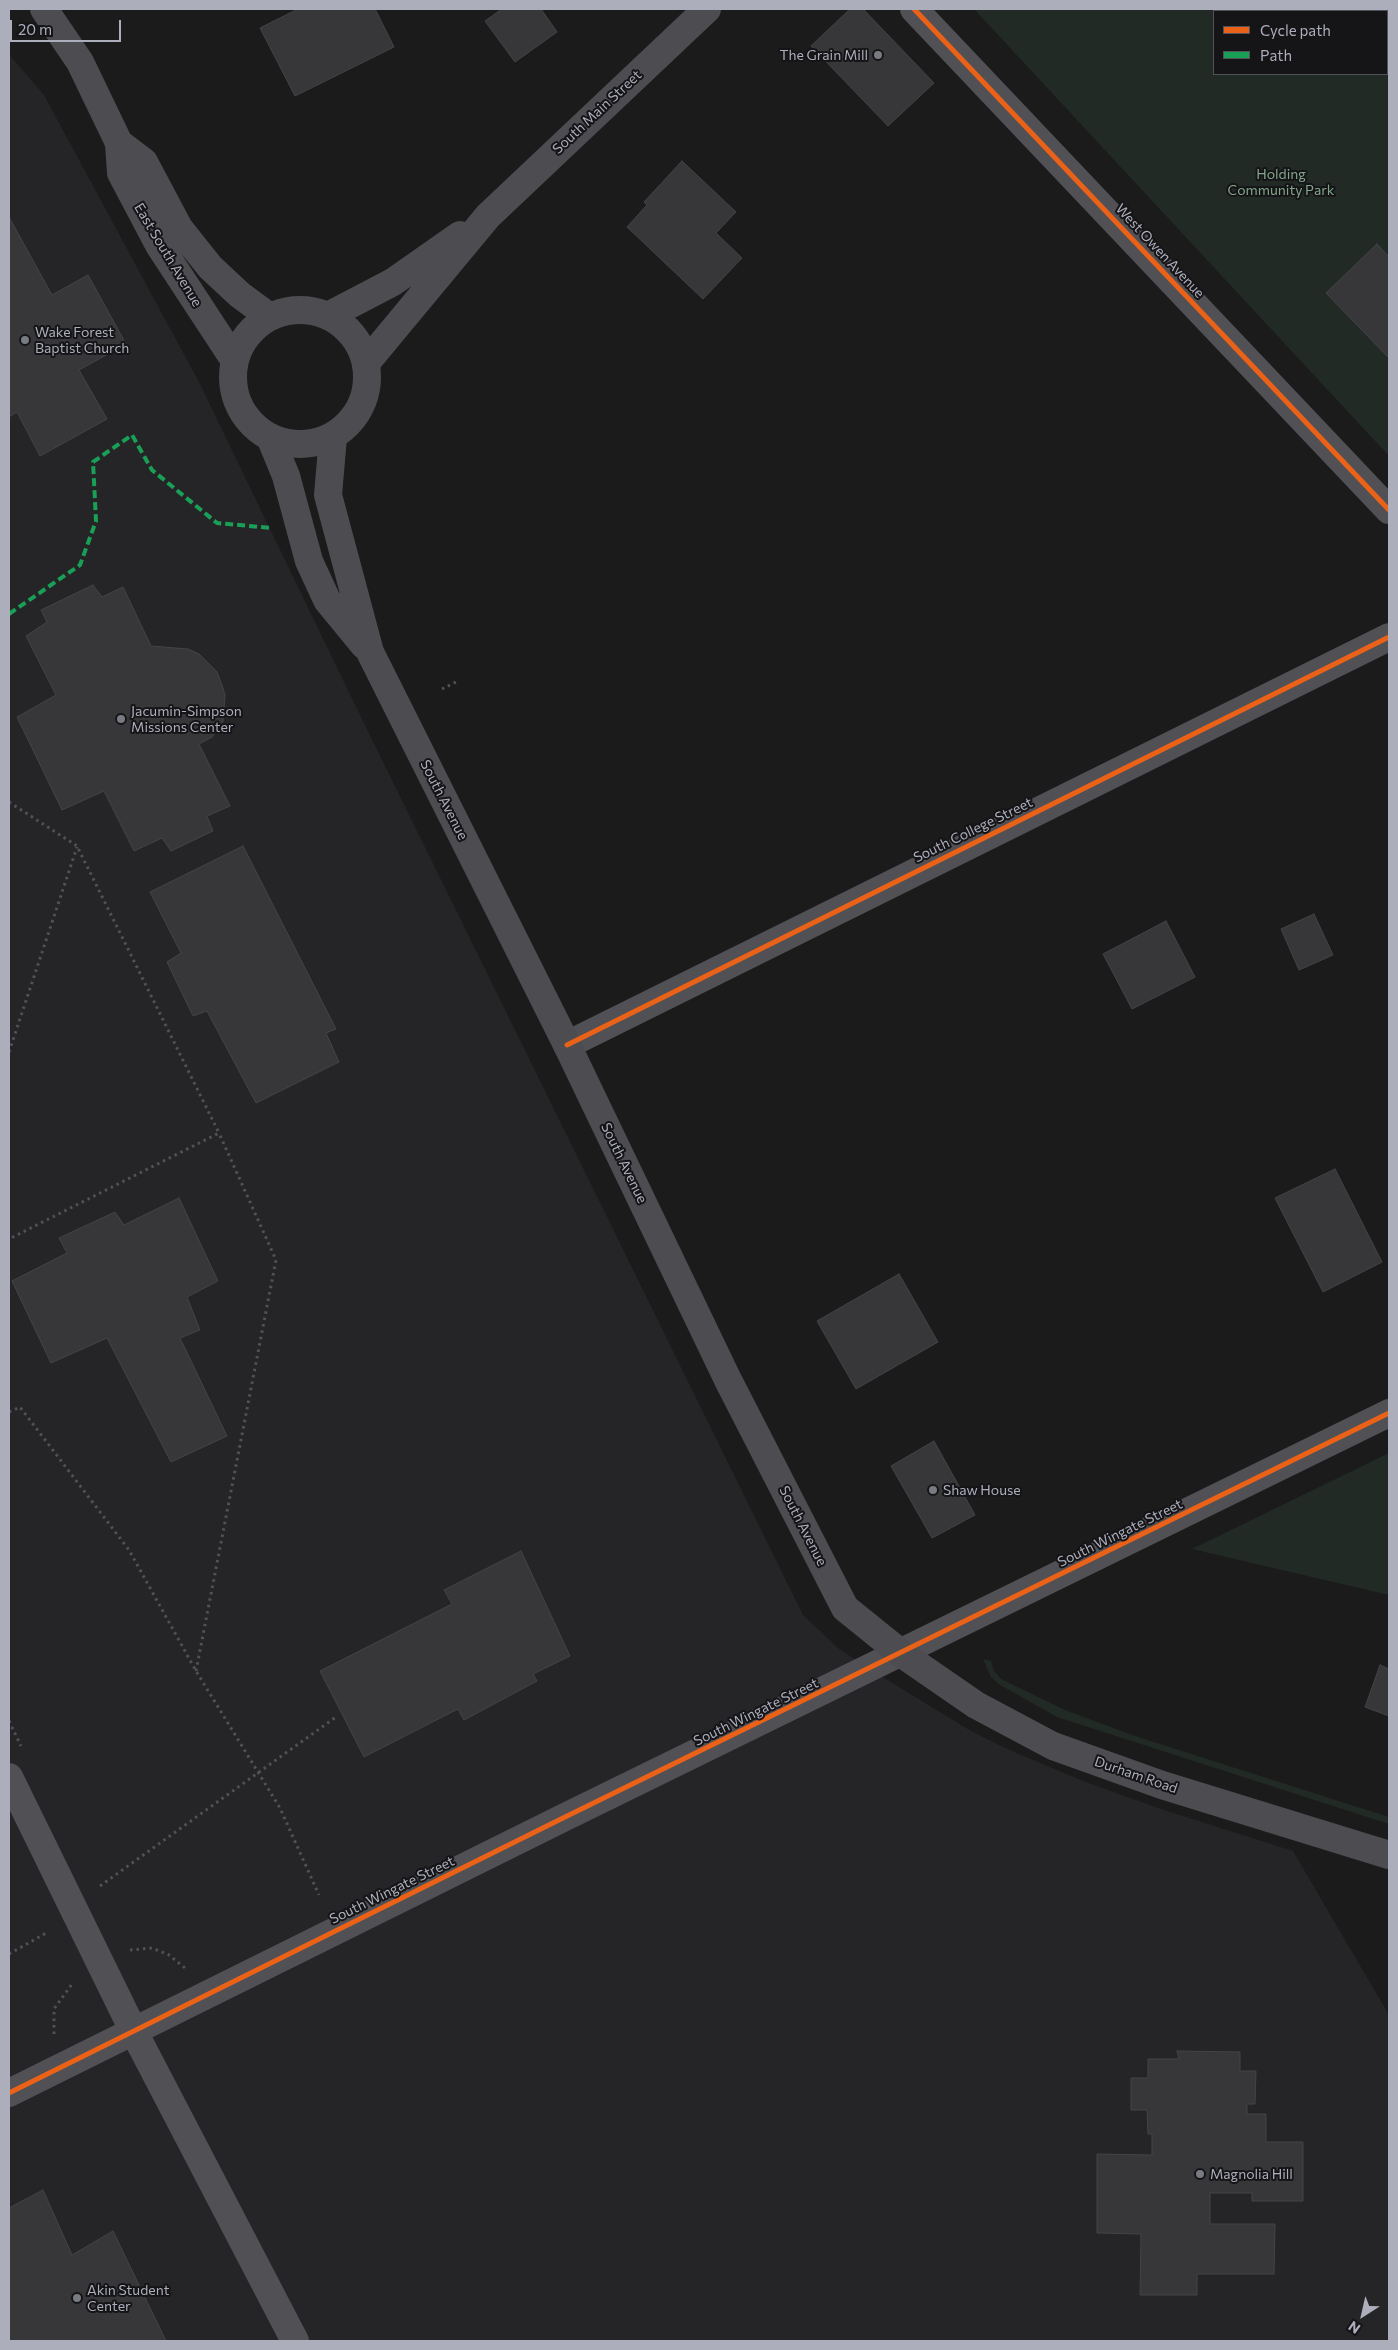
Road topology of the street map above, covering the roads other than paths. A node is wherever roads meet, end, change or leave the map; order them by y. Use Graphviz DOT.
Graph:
graph roads {
  1 [pos="44,9"];
  2 [pos="707,9"];
  3 [pos="914,9"];
  4 [pos="119,143"];
  5 [pos="488,216"];
  6 [pos="328,316"];
  7 [pos="270,317"];
  8 [pos="235,362"];
  9 [pos="366,363"];
  10 [pos="270,437"];
  11 [pos="333,437"];
  12 [pos="1389,510"];
  13 [pos="1389,637"];
  14 [pos="370,652"];
  15 [pos="567,1045"];
  16 [pos="1389,1413"];
  17 [pos="902,1654"];
  18 [pos="9,1777"];
  19 [pos="1389,1855"];
  20 [pos="133,2030"];
  21 [pos="9,2093"];
  22 [pos="295,2341"];
  1 -- 4 [label="main road, East South Avenue"];
  2 -- 5 [label="main road, South Main Street"];
  3 -- 12 [label="street, West Owen Avenue"];
  4 -- 7 [label="main road, East South Avenue"];
  4 -- 8 [label="main road, East South Avenue"];
  5 -- 6 [label="main road, South Main Street"];
  5 -- 9 [label="main road, South Main Street"];
  6 -- 7 [label="main road"];
  6 -- 9 [label="main road"];
  7 -- 8 [label="main road"];
  8 -- 10 [label="main road"];
  9 -- 11 [label="main road"];
  10 -- 11 [label="main road"];
  10 -- 14 [label="main road, South Avenue"];
  11 -- 14 [label="main road, South Avenue"];
  13 -- 15 [label="street, South College Street"];
  14 -- 15 [label="main road, South Avenue"];
  15 -- 17 [label="main road, South Avenue"];
  16 -- 17 [label="street, South Wingate Street"];
  17 -- 19 [label="main road, Durham Road"];
  17 -- 20 [label="street, South Wingate Street"];
  18 -- 20 [label="street"];
  20 -- 21 [label="street, South Wingate Street"];
  20 -- 22 [label="street"];
}
